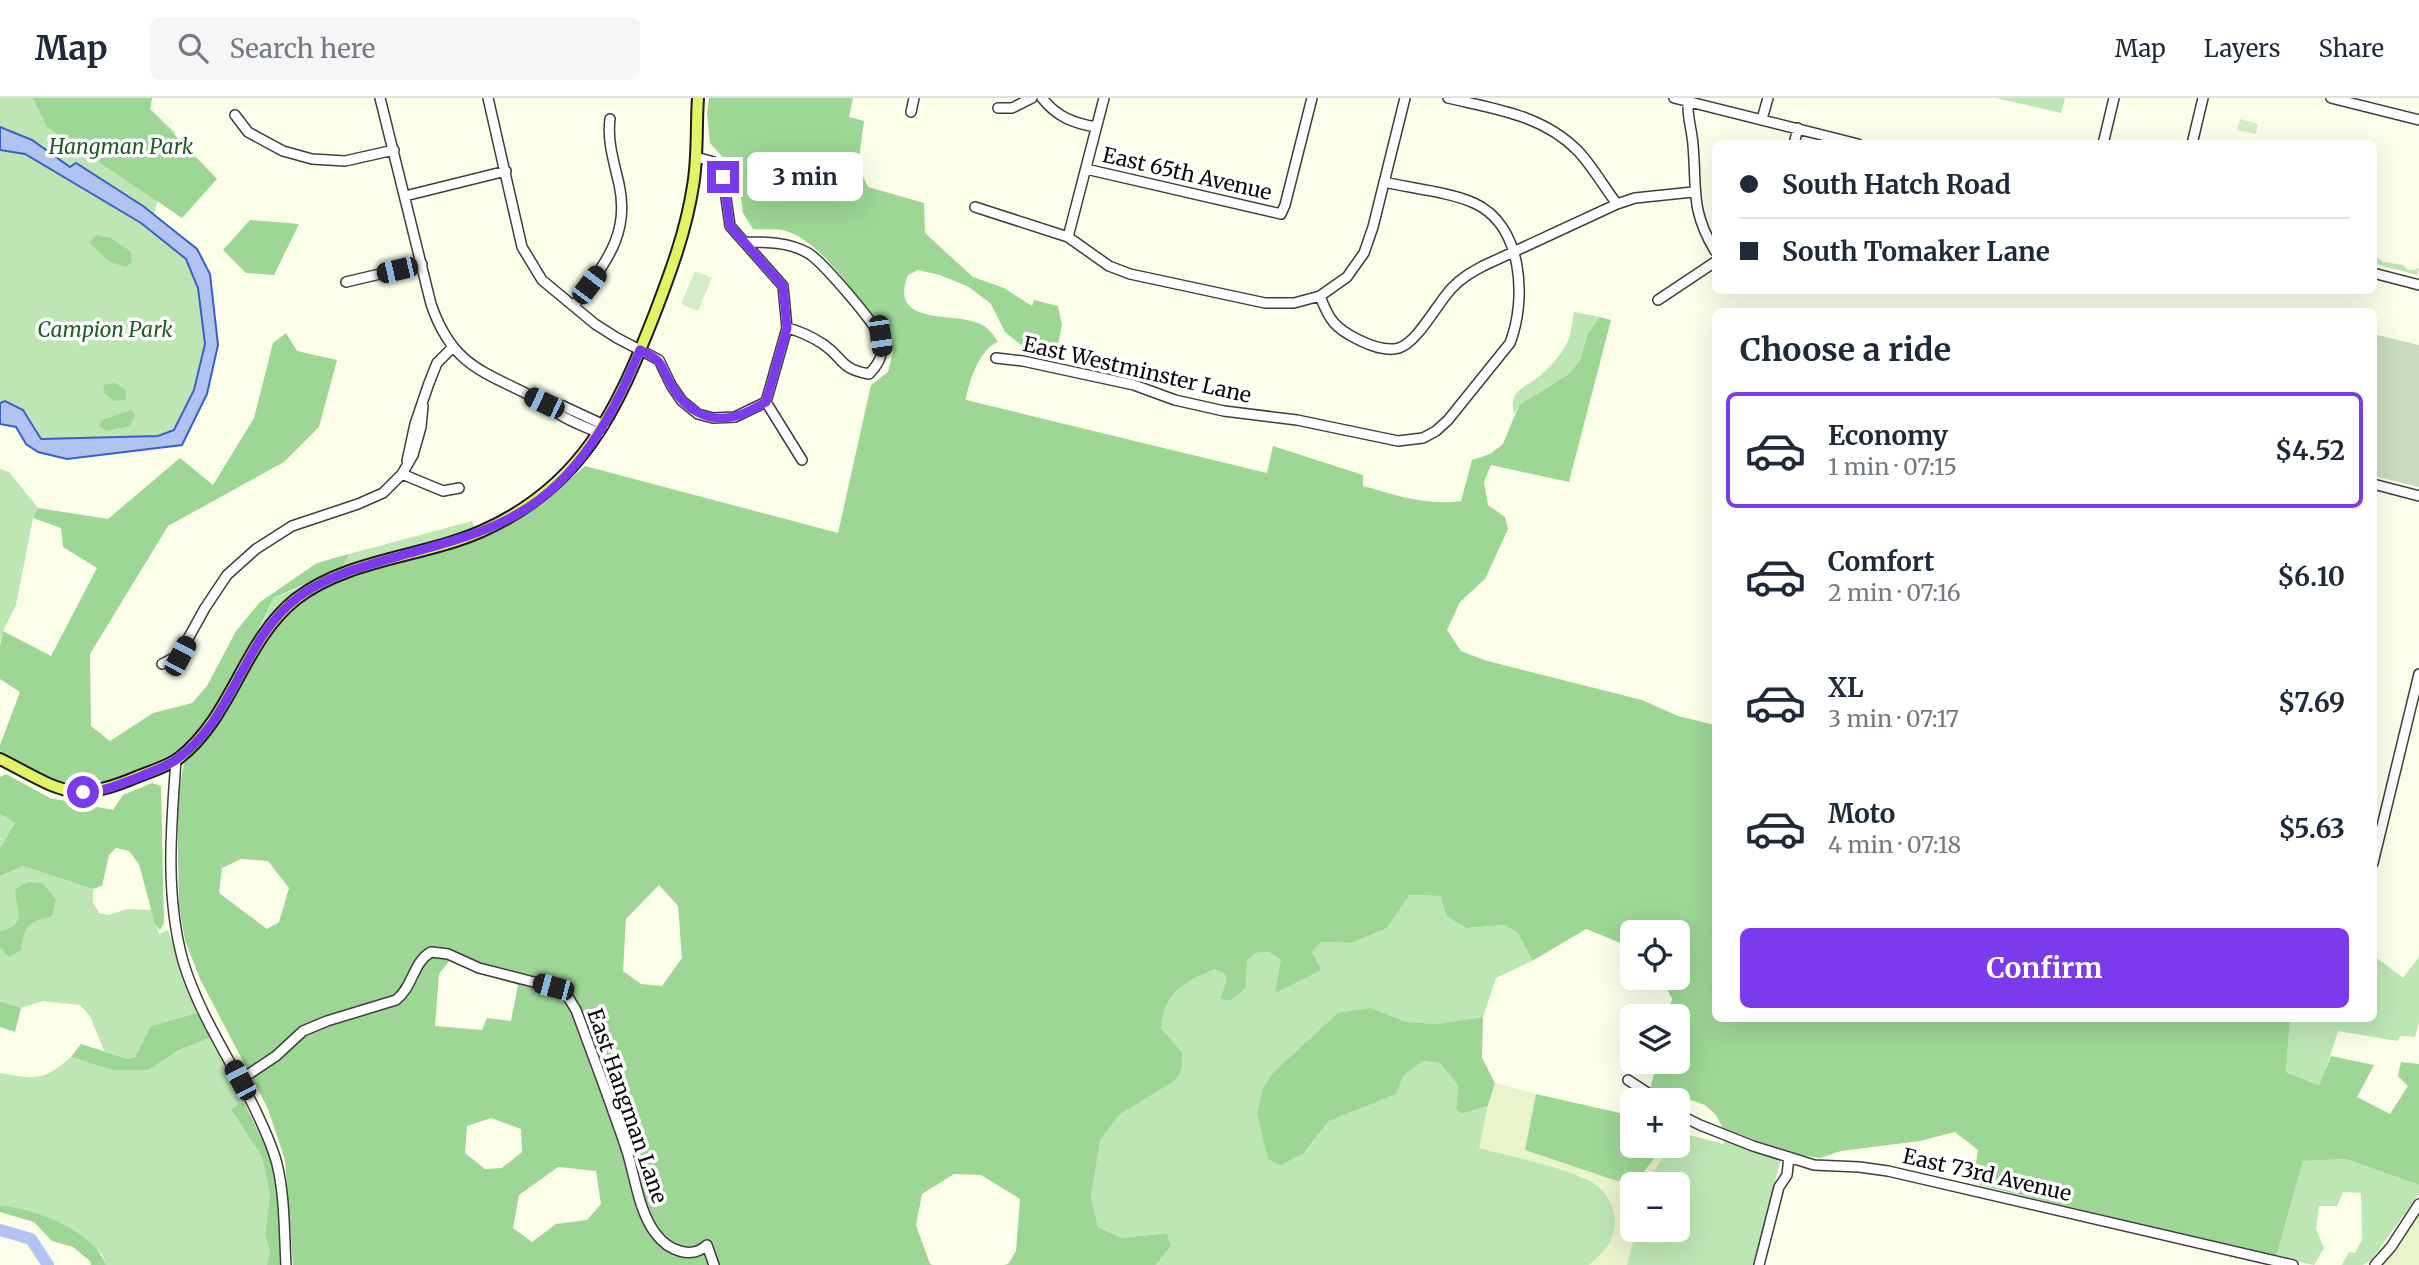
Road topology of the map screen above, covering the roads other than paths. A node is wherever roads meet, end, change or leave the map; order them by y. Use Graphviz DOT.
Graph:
graph roads {
  1 [pos="380,98"];
  2 [pos="488,98"];
  3 [pos="698,98"];
  4 [pos="914,98"];
  5 [pos="1032,98"];
  6 [pos="1042,98"];
  7 [pos="1104,98"];
  8 [pos="1312,98"];
  9 [pos="1405,98"];
  10 [pos="1448,98"];
  11 [pos="1677,98"];
  12 [pos="1768,98"];
  13 [pos="2114,98"];
  14 [pos="2203,98"];
  15 [pos="2331,98"];
  16 [pos="1688,102"];
  17 [pos="998,108"];
  18 [pos="911,112"];
  19 [pos="235,115"];
  20 [pos="610,119"];
  21 [pos="1762,119"];
  22 [pos="2419,120"];
  23 [pos="1096,127"];
  24 [pos="1798,128"];
  25 [pos="1795,140"];
  26 [pos="1843,140"];
  27 [pos="2104,140"];
  28 [pos="2193,140"];
  29 [pos="394,150"];
  30 [pos="696,157"];
  31 [pos="1086,169"];
  32 [pos="506,171"];
  33 [pos="1384,182"];
  34 [pos="1693,192"];
  35 [pos="405,196"];
  36 [pos="1617,204"];
  37 [pos="975,207"];
  38 [pos="1068,237"];
  39 [pos="744,242"];
  40 [pos="1712,246"];
  41 [pos="1514,252"];
  42 [pos="422,264"];
  43 [pos="1712,264"];
  44 [pos="2377,274"];
  45 [pos="346,282"];
  46 [pos="2419,285"];
  47 [pos="1320,296"];
  48 [pos="1658,300"];
  49 [pos="574,306"];
  50 [pos="787,328"];
  51 [pos="452,348"];
  52 [pos="640,350"];
  53 [pos="996,358"];
  54 [pos="766,402"];
  55 [pos="601,429"];
  56 [pos="802,460"];
  57 [pos="402,474"];
  58 [pos="2377,485"];
  59 [pos="459,488"];
  60 [pos="2419,496"];
  61 [pos="162,664"];
  62 [pos="2419,674"];
  63 [pos="0,759"];
  64 [pos="176,760"];
  65 [pos="2377,847"];
  66 [pos="240,1080"];
  67 [pos="1628,1080"];
  68 [pos="1640,1088"];
  69 [pos="1690,1120"];
  70 [pos="1789,1157"];
  71 [pos="2419,1204"];
  72 [pos="286,1265"];
  73 [pos="715,1265"];
  74 [pos="1759,1265"];
  75 [pos="2292,1265"];
  76 [pos="2375,1265"];
  1 -- 29 [label="street"];
  2 -- 32 [label="street"];
  3 -- 30 [label="main road"];
  4 -- 18 [label="street"];
  5 -- 17 [label="street"];
  6 -- 23 [label="street"];
  7 -- 23 [label="street"];
  8 -- 31 [label="street, East 65th Avenue"];
  9 -- 33 [label="street"];
  10 -- 36 [label="street"];
  11 -- 16 [label="street"];
  12 -- 21 [label="street"];
  13 -- 27 [label="street"];
  14 -- 28 [label="street"];
  15 -- 22 [label="street"];
  16 -- 21 [label="street"];
  16 -- 34 [label="street"];
  19 -- 29 [label="street"];
  20 -- 49 [label="street"];
  21 -- 24 [label="street"];
  23 -- 31 [label="street"];
  24 -- 25 [label="street"];
  24 -- 26 [label="street"];
  29 -- 35 [label="street"];
  30 -- 39 [label="street"];
  30 -- 52 [label="main road"];
  31 -- 38 [label="street"];
  32 -- 35 [label="street"];
  32 -- 49 [label="street"];
  33 -- 41 [label="street"];
  33 -- 47 [label="street"];
  34 -- 36 [label="street"];
  34 -- 40 [label="street"];
  35 -- 42 [label="street"];
  36 -- 41 [label="street"];
  37 -- 38 [label="street"];
  38 -- 47 [label="street"];
  39 -- 50 [label="street"];
  39 -- 50 [label="street"];
  41 -- 47 [label="street"];
  41 -- 53 [label="street, East Westminster Lane"];
  42 -- 45 [label="street"];
  42 -- 51 [label="street"];
  43 -- 48 [label="street"];
  44 -- 46 [label="street"];
  49 -- 52 [label="street"];
  50 -- 54 [label="street"];
  51 -- 55 [label="street"];
  51 -- 57 [label="street"];
  52 -- 54 [label="street"];
  52 -- 55 [label="main road"];
  54 -- 56 [label="street"];
  55 -- 64 [label="main road"];
  57 -- 59 [label="street"];
  57 -- 61 [label="street"];
  58 -- 60 [label="street"];
  62 -- 65 [label="street"];
  63 -- 64 [label="main road"];
  64 -- 66 [label="street"];
  66 -- 72 [label="street"];
  66 -- 73 [label="street, East Hangman Lane"];
  67 -- 68 [label="street"];
  69 -- 70 [label="street, East 73rd Avenue"];
  70 -- 74 [label="street"];
  70 -- 75 [label="street, East 73rd Avenue"];
  71 -- 76 [label="street"];
}
